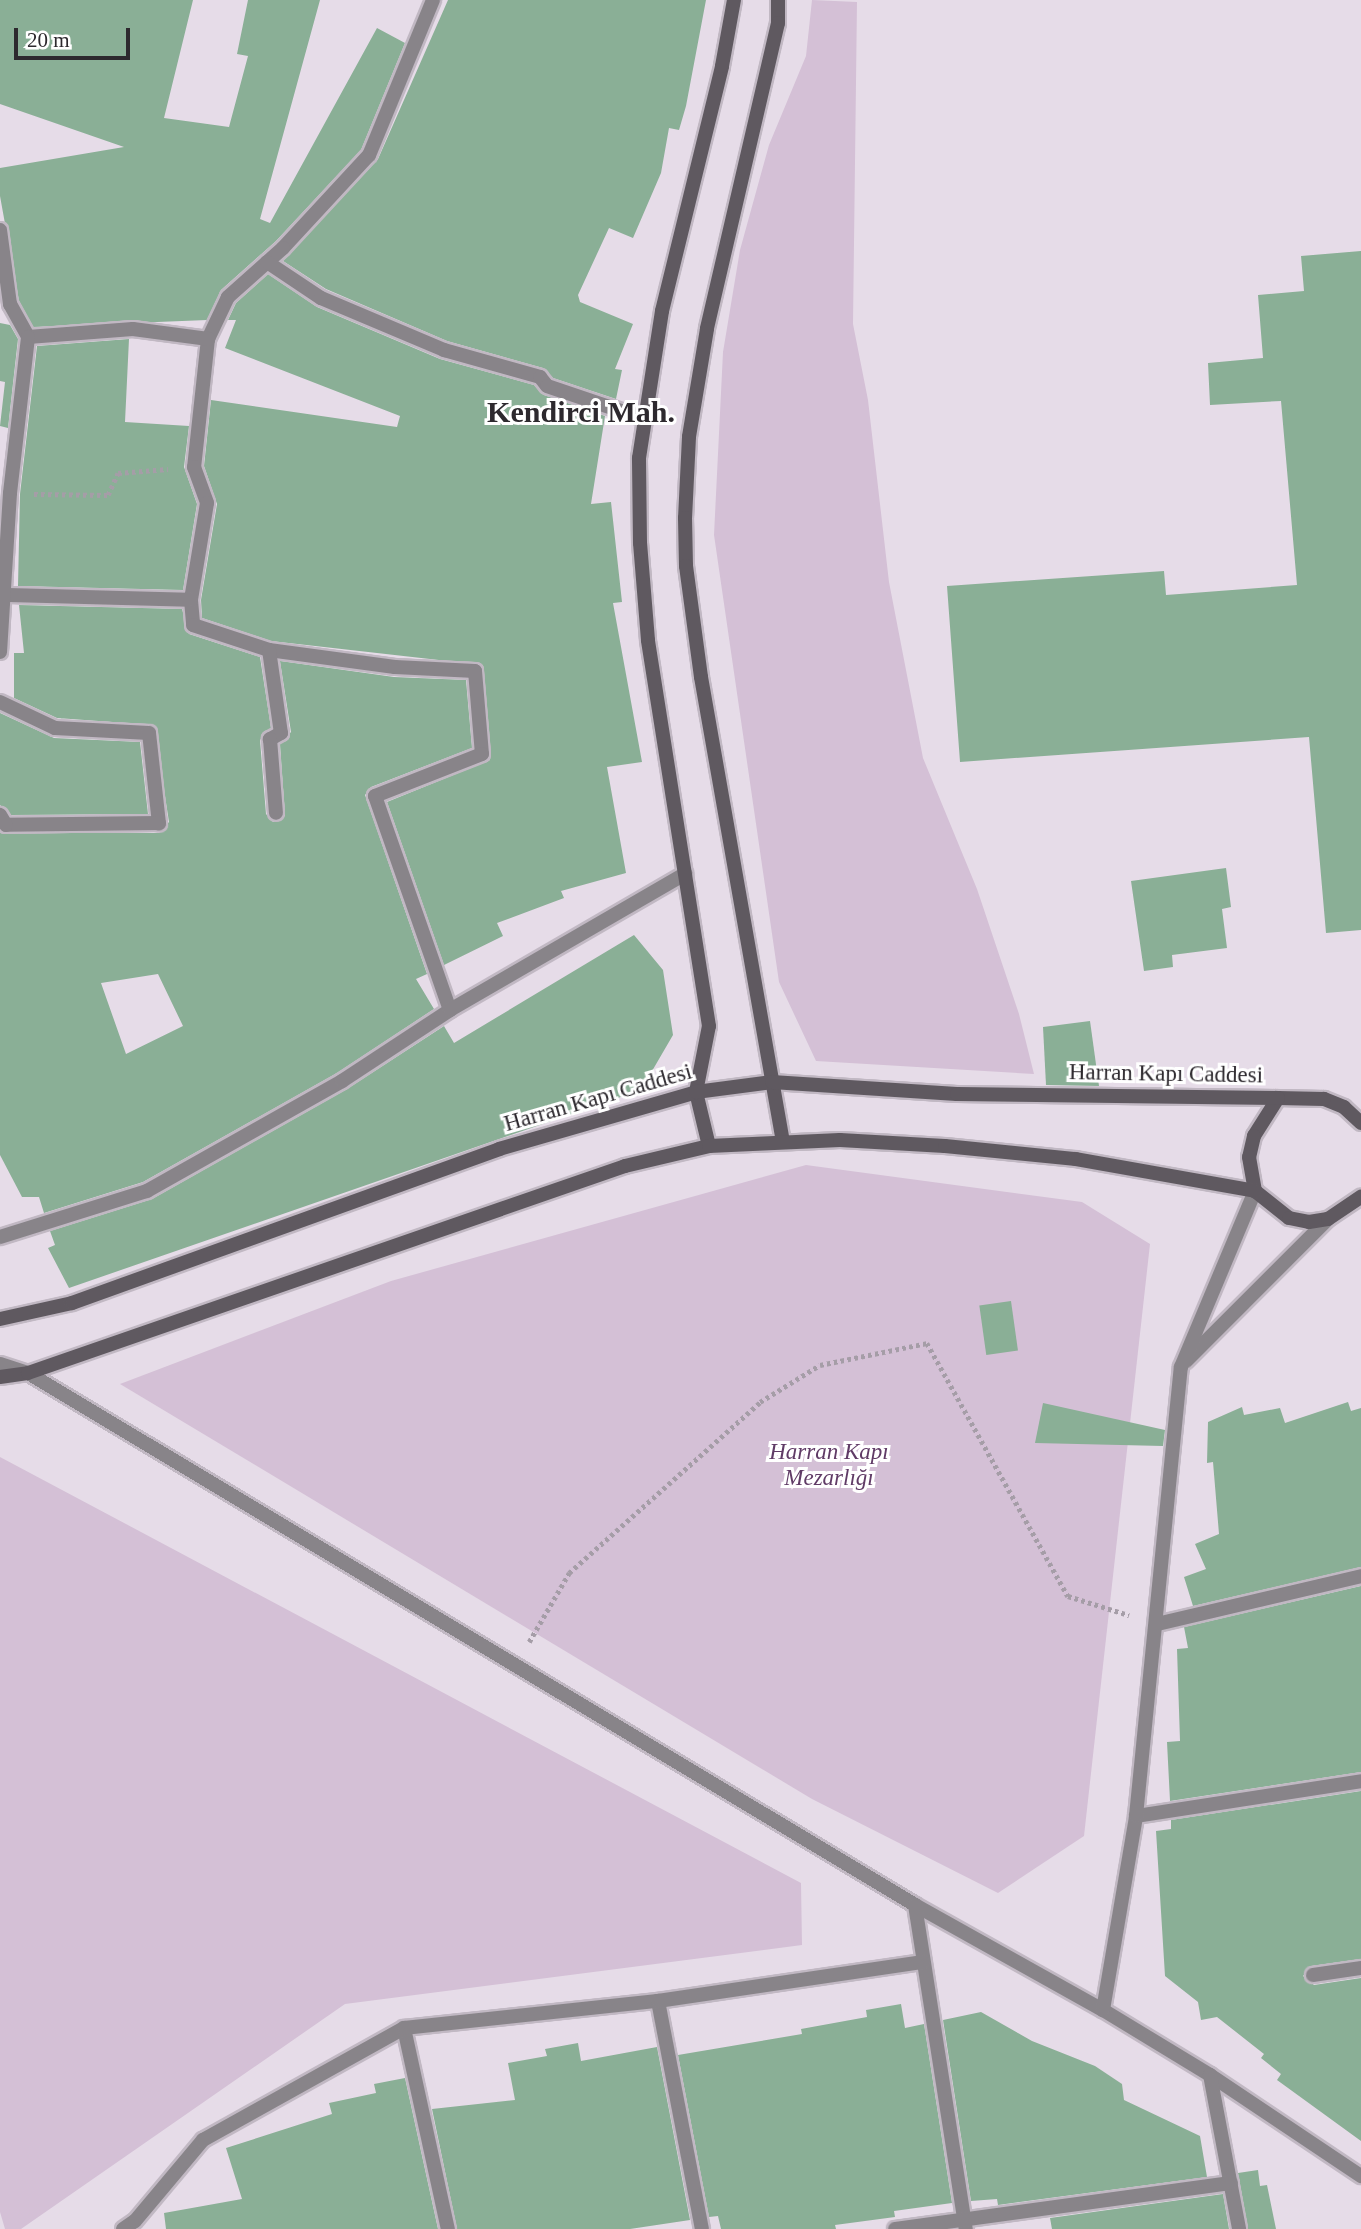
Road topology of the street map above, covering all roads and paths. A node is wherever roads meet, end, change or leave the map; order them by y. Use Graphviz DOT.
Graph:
graph roads {
  1 [pos="433,0"];
  2 [pos="734,0"];
  3 [pos="778,0"];
  4 [pos="0,230"];
  5 [pos="267,262"];
  6 [pos="5,304"];
  7 [pos="28,337"];
  8 [pos="208,339"];
  9 [pos="645,419"];
  10 [pos="7,467"];
  11 [pos="194,467"];
  12 [pos="10,493"];
  13 [pos="6,595"];
  14 [pos="191,600"];
  15 [pos="1,645"];
  16 [pos="269,650"];
  17 [pos="0,702"];
  18 [pos="276,813"];
  19 [pos="0,815"];
  20 [pos="685,874"];
  21 [pos="450,1010"];
  22 [pos="772,1082"];
  23 [pos="696,1092"];
  24 [pos="1278,1098"];
  25 [pos="1344,1107"];
  26 [pos="1361,1107"];
  27 [pos="1361,1123"];
  28 [pos="783,1140"];
  29 [pos="709,1146"];
  30 [pos="1255,1191"];
  31 [pos="1361,1197"];
  32 [pos="1353,1210"];
  33 [pos="1328,1219"];
  34 [pos="0,1237"];
  35 [pos="0,1319"];
  36 [pos="0,1364"];
  37 [pos="1181,1367"];
  38 [pos="29,1373"];
  39 [pos="0,1377"];
  40 [pos="1361,1576"];
  41 [pos="1157,1623"];
  42 [pos="515,1667"];
  43 [pos="1361,1781"];
  44 [pos="1136,1816"];
  45 [pos="915,1905"];
  46 [pos="923,1962"];
  47 [pos="1361,1968"];
  48 [pos="1313,1975"];
  49 [pos="658,2001"];
  50 [pos="1103,2010"];
  51 [pos="404,2028"];
  52 [pos="1210,2075"];
  53 [pos="1361,2176"];
  54 [pos="1231,2183"];
  55 [pos="966,2224"];
  56 [pos="123,2229"];
  57 [pos="448,2229"];
  58 [pos="702,2229"];
  59 [pos="895,2229"];
  60 [pos="1239,2229"];
  1 -- 5 [label="street"];
  2 -- 9 [label="main road"];
  3 -- 22 [label="main road"];
  4 -- 6 [label="street"];
  5 -- 8 [label="street"];
  5 -- 9 [label="street"];
  6 -- 7 [label="street"];
  7 -- 8 [label="street"];
  7 -- 10 [label="street"];
  8 -- 11 [label="street"];
  9 -- 20 [label="main road"];
  10 -- 12 [label="street"];
  11 -- 12 [label="path"];
  11 -- 14 [label="street"];
  12 -- 13 [label="street"];
  13 -- 14 [label="street"];
  13 -- 15 [label="street"];
  14 -- 16 [label="street"];
  16 -- 18 [label="street"];
  16 -- 21 [label="street"];
  17 -- 19 [label="street"];
  20 -- 21 [label="street"];
  20 -- 23 [label="main road"];
  21 -- 34 [label="street"];
  22 -- 23 [label="main road, Harran Kapı Caddesi"];
  22 -- 24 [label="main road, Harran Kapı Caddesi"];
  22 -- 28 [label="main road"];
  23 -- 29 [label="main road"];
  23 -- 35 [label="main road, Harran Kapı Caddesi"];
  24 -- 25 [label="main road, Harran Kapı Caddesi"];
  24 -- 30 [label="main road"];
  25 -- 26 [label="main road"];
  25 -- 27 [label="main road"];
  28 -- 29 [label="main road"];
  28 -- 30 [label="main road"];
  29 -- 38 [label="main road"];
  30 -- 33 [label="main road"];
  30 -- 37 [label="street"];
  31 -- 32 [label="main road"];
  32 -- 33 [label="main road"];
  33 -- 37 [label="street"];
  36 -- 38 [label="street"];
  37 -- 41 [label="street"];
  38 -- 39 [label="main road"];
  38 -- 42 [label="street"];
  40 -- 41 [label="street"];
  41 -- 42 [label="path"];
  41 -- 44 [label="street"];
  42 -- 45 [label="street"];
  43 -- 44 [label="street"];
  44 -- 50 [label="street"];
  45 -- 46 [label="street"];
  45 -- 50 [label="street"];
  46 -- 49 [label="street"];
  46 -- 55 [label="street"];
  47 -- 48 [label="street"];
  49 -- 51 [label="street"];
  49 -- 58 [label="street"];
  50 -- 52 [label="street"];
  51 -- 56 [label="street"];
  51 -- 57 [label="street"];
  52 -- 53 [label="street"];
  52 -- 54 [label="street"];
  54 -- 55 [label="street"];
  54 -- 60 [label="street"];
  55 -- 59 [label="street"];
}
